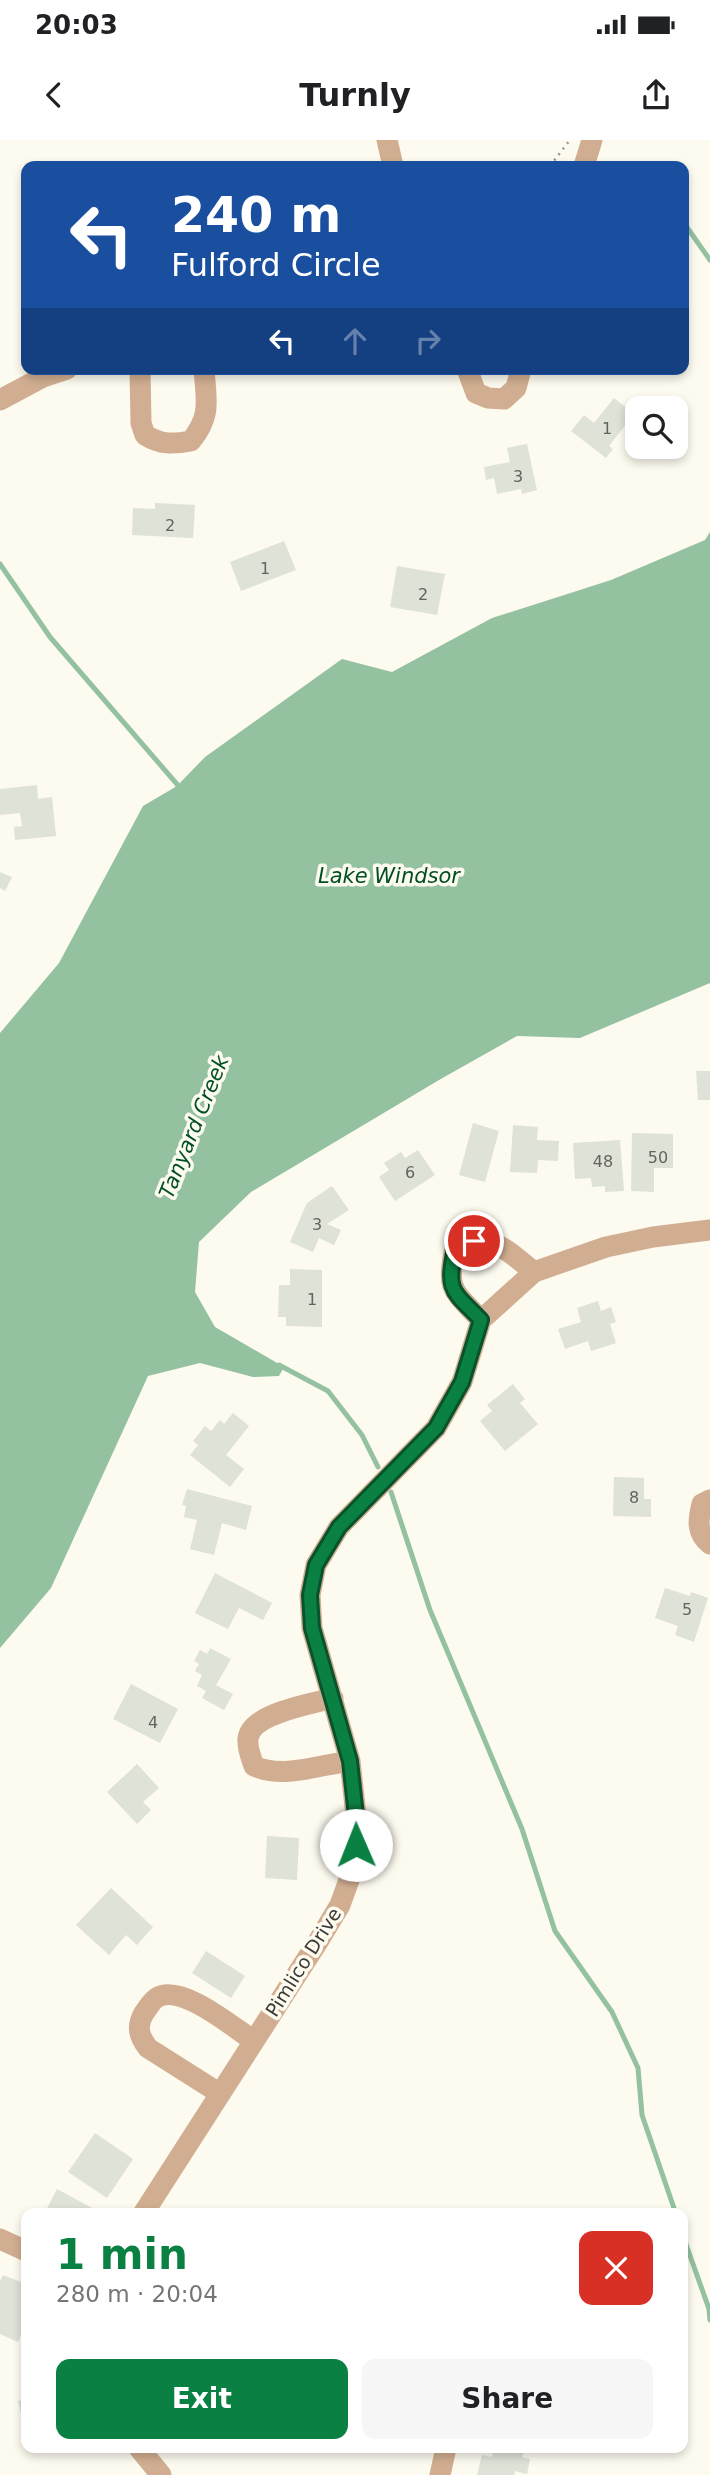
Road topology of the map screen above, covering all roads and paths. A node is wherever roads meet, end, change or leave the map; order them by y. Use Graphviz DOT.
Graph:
graph roads {
  1 [pos="387,140"];
  2 [pos="570,140"];
  3 [pos="592,140"];
  4 [pos="392,161"];
  5 [pos="554,161"];
  6 [pos="586,161"];
  7 [pos="49,375"];
  8 [pos="140,375"];
  9 [pos="204,375"];
  10 [pos="469,375"];
  11 [pos="519,375"];
  12 [pos="0,400"];
  13 [pos="710,1230"];
  14 [pos="534,1272"];
  15 [pos="481,1320"];
  16 [pos="710,1500"];
  17 [pos="710,1544"];
  18 [pos="333,1699"];
  19 [pos="350,1761"];
  20 [pos="254,2041"];
  21 [pos="219,2093"];
  22 [pos="147,2208"];
  23 [pos="0,2239"];
  24 [pos="21,2249"];
  25 [pos="143,2453"];
  26 [pos="445,2453"];
  27 [pos="161,2475"];
  28 [pos="440,2475"];
  1 -- 4 [label="street"];
  2 -- 5 [label="path"];
  3 -- 6 [label="street"];
  7 -- 12 [label="street"];
  8 -- 9 [label="street"];
  10 -- 11 [label="street"];
  13 -- 14 [label="street"];
  14 -- 15 [label="street"];
  14 -- 15 [label="street"];
  15 -- 18 [label="street, Pimlico Drive"];
  16 -- 17 [label="street"];
  18 -- 19 [label="street, Pimlico Drive"];
  18 -- 19 [label="street"];
  19 -- 20 [label="street, Pimlico Drive"];
  20 -- 21 [label="street, Pimlico Drive"];
  20 -- 21 [label="street"];
  21 -- 22 [label="street, Pimlico Drive"];
  23 -- 24 [label="street"];
  25 -- 27 [label="street"];
  26 -- 28 [label="street"];
}
